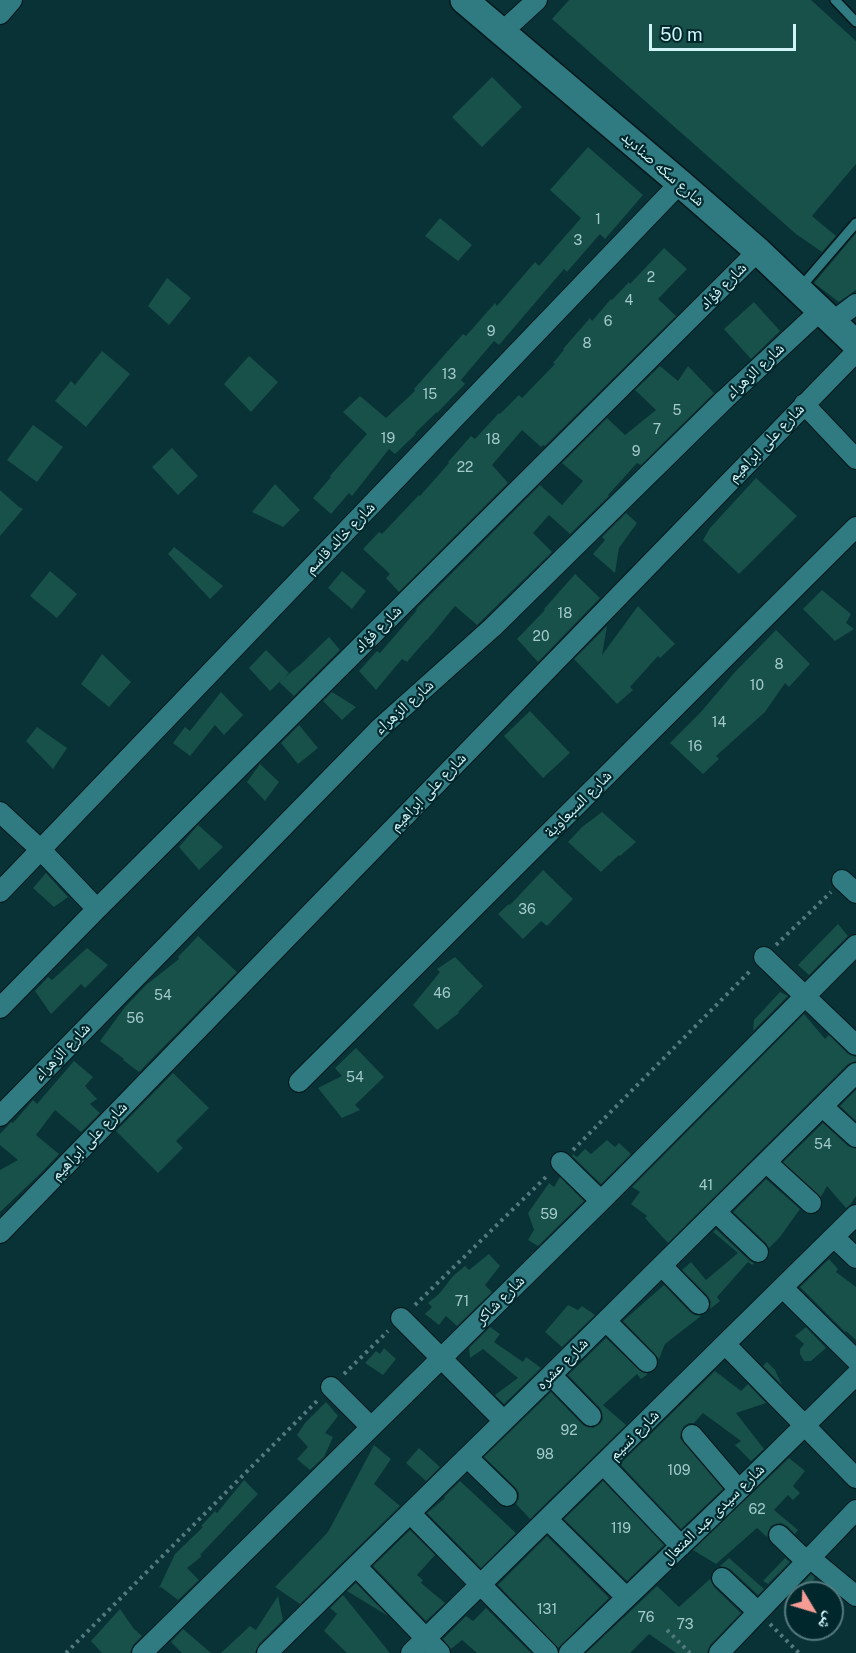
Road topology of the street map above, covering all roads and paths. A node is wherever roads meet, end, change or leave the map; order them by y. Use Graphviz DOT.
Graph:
graph roads {
  1 [pos="12,0"];
  2 [pos="464,0"];
  3 [pos="537,0"];
  4 [pos="835,0"];
  5 [pos="0,14"];
  6 [pos="856,22"];
  7 [pos="502,32"];
  8 [pos="680,183"];
  9 [pos="856,223"];
  10 [pos="758,251"];
  11 [pos="798,290"];
  12 [pos="856,304"];
  13 [pos="826,316"];
  14 [pos="856,344"];
  15 [pos="856,352"];
  16 [pos="804,404"];
  17 [pos="856,459"];
  18 [pos="856,527"];
  19 [pos="0,812"];
  20 [pos="41,850"];
  21 [pos="849,887"];
  22 [pos="0,892"];
  23 [pos="98,909"];
  24 [pos="856,945"];
  25 [pos="764,957"];
  26 [pos="804,996"];
  27 [pos="0,1008"];
  28 [pos="856,1045"];
  29 [pos="856,1073"];
  30 [pos="299,1082"];
  31 [pos="823,1107"];
  32 [pos="0,1116"];
  33 [pos="856,1137"];
  34 [pos="561,1162"];
  35 [pos="766,1162"];
  36 [pos="601,1201"];
  37 [pos="811,1203"];
  38 [pos="716,1212"];
  39 [pos="856,1215"];
  40 [pos="0,1233"];
  41 [pos="834,1237"];
  42 [pos="758,1252"];
  43 [pos="856,1258"];
  44 [pos="662,1266"];
  45 [pos="783,1288"];
  46 [pos="699,1304"];
  47 [pos="401,1318"];
  48 [pos="606,1321"];
  49 [pos="725,1344"];
  50 [pos="441,1359"];
  51 [pos="856,1360"];
  52 [pos="647,1362"];
  53 [pos="551,1375"];
  54 [pos="856,1375"];
  55 [pos="331,1387"];
  56 [pos="591,1416"];
  57 [pos="504,1421"];
  58 [pos="805,1425"];
  59 [pos="371,1427"];
  60 [pos="692,1435"];
  61 [pos="468,1457"];
  62 [pos="604,1465"];
  63 [pos="856,1478"];
  64 [pos="739,1490"];
  65 [pos="507,1496"];
  66 [pos="856,1510"];
  67 [pos="410,1513"];
  68 [pos="548,1519"];
  69 [pos="779,1535"];
  70 [pos="681,1546"];
  71 [pos="808,1560"];
  72 [pos="356,1566"];
  73 [pos="722,1578"];
  74 [pos="481,1585"];
  75 [pos="856,1596"];
  76 [pos="626,1597"];
  77 [pos="758,1612"];
  78 [pos="667,1630"];
  79 [pos="425,1639"];
  80 [pos="66,1653"];
  81 [pos="142,1653"];
  82 [pos="267,1653"];
  83 [pos="411,1653"];
  84 [pos="440,1653"];
  85 [pos="548,1653"];
  86 [pos="569,1653"];
  87 [pos="690,1653"];
  88 [pos="718,1653"];
  89 [pos="799,1653"];
  1 -- 5 [label="street"];
  2 -- 7 [label="street, شارع سكه صناديد"];
  3 -- 7 [label="street"];
  4 -- 6 [label="lane"];
  7 -- 8 [label="street, شارع سكه صناديد"];
  8 -- 10 [label="street, شارع سكه صناديد"];
  8 -- 20 [label="street, شارع خالد قاسم"];
  9 -- 11 [label="lane"];
  10 -- 11 [label="street, شارع سكه صناديد"];
  10 -- 23 [label="street, شارع فؤاد"];
  11 -- 13 [label="street, شارع سكه صناديد"];
  12 -- 13 [label="street, شارع الزهراء"];
  13 -- 14 [label="street, شارع سكه صناديد"];
  13 -- 32 [label="street, شارع الزهراء"];
  15 -- 16 [label="street, شارع على ابراهيم"];
  16 -- 17 [label="street"];
  16 -- 40 [label="street, شارع على ابراهيم"];
  18 -- 30 [label="street, شارع السبعاوية"];
  19 -- 20 [label="street"];
  20 -- 22 [label="street, شارع خالد قاسم"];
  20 -- 23 [label="street"];
  21 -- 25 [label="path"];
  23 -- 27 [label="street, شارع فؤاد"];
  24 -- 26 [label="street, شارع شاكر"];
  25 -- 26 [label="street"];
  25 -- 34 [label="path"];
  26 -- 28 [label="street"];
  26 -- 36 [label="street, شارع شاكر"];
  29 -- 31 [label="street, شارع عشره"];
  31 -- 33 [label="street"];
  31 -- 35 [label="street, شارع عشره"];
  34 -- 36 [label="street"];
  34 -- 47 [label="path"];
  35 -- 37 [label="street"];
  35 -- 38 [label="street, شارع عشره"];
  36 -- 50 [label="street, شارع شاكر"];
  38 -- 42 [label="street"];
  38 -- 44 [label="street, شارع عشره"];
  39 -- 41 [label="street, شارع نسيم"];
  41 -- 43 [label="street"];
  41 -- 45 [label="street, شارع نسيم"];
  44 -- 46 [label="street"];
  44 -- 48 [label="street, شارع عشره"];
  45 -- 49 [label="street, شارع نسيم"];
  45 -- 51 [label="street"];
  47 -- 50 [label="street"];
  47 -- 55 [label="path"];
  48 -- 52 [label="street"];
  48 -- 53 [label="street, شارع عشره"];
  49 -- 58 [label="street"];
  49 -- 62 [label="street, شارع نسيم"];
  50 -- 57 [label="street"];
  50 -- 59 [label="street, شارع شاكر"];
  53 -- 56 [label="street"];
  53 -- 57 [label="street, شارع عشره"];
  54 -- 58 [label="street, شارع سيدى عبد المتعال"];
  55 -- 59 [label="street"];
  55 -- 80 [label="path"];
  57 -- 61 [label="street, شارع عشره"];
  58 -- 63 [label="street"];
  58 -- 64 [label="street, شارع سيدى عبد المتعال"];
  59 -- 81 [label="street, شارع شاكر"];
  60 -- 64 [label="street"];
  61 -- 65 [label="street"];
  61 -- 67 [label="street, شارع عشره"];
  62 -- 68 [label="street, شارع نسيم"];
  62 -- 70 [label="street"];
  64 -- 70 [label="street, شارع سيدى عبد المتعال"];
  66 -- 71 [label="street"];
  67 -- 72 [label="street, شارع عشره"];
  67 -- 74 [label="street"];
  68 -- 74 [label="street, شارع نسيم"];
  68 -- 76 [label="street"];
  69 -- 71 [label="street"];
  70 -- 76 [label="street, شارع سيدى عبد المتعال"];
  71 -- 75 [label="street"];
  71 -- 77 [label="street"];
  72 -- 79 [label="street"];
  72 -- 82 [label="street, شارع عشره"];
  73 -- 77 [label="street"];
  74 -- 79 [label="street, شارع نسيم"];
  74 -- 85 [label="street"];
  76 -- 86 [label="street, شارع سيدى عبد المتعال"];
  77 -- 88 [label="street"];
  77 -- 89 [label="path"];
  78 -- 87 [label="path"];
  79 -- 83 [label="street, شارع نسيم"];
  79 -- 84 [label="street"];
}
